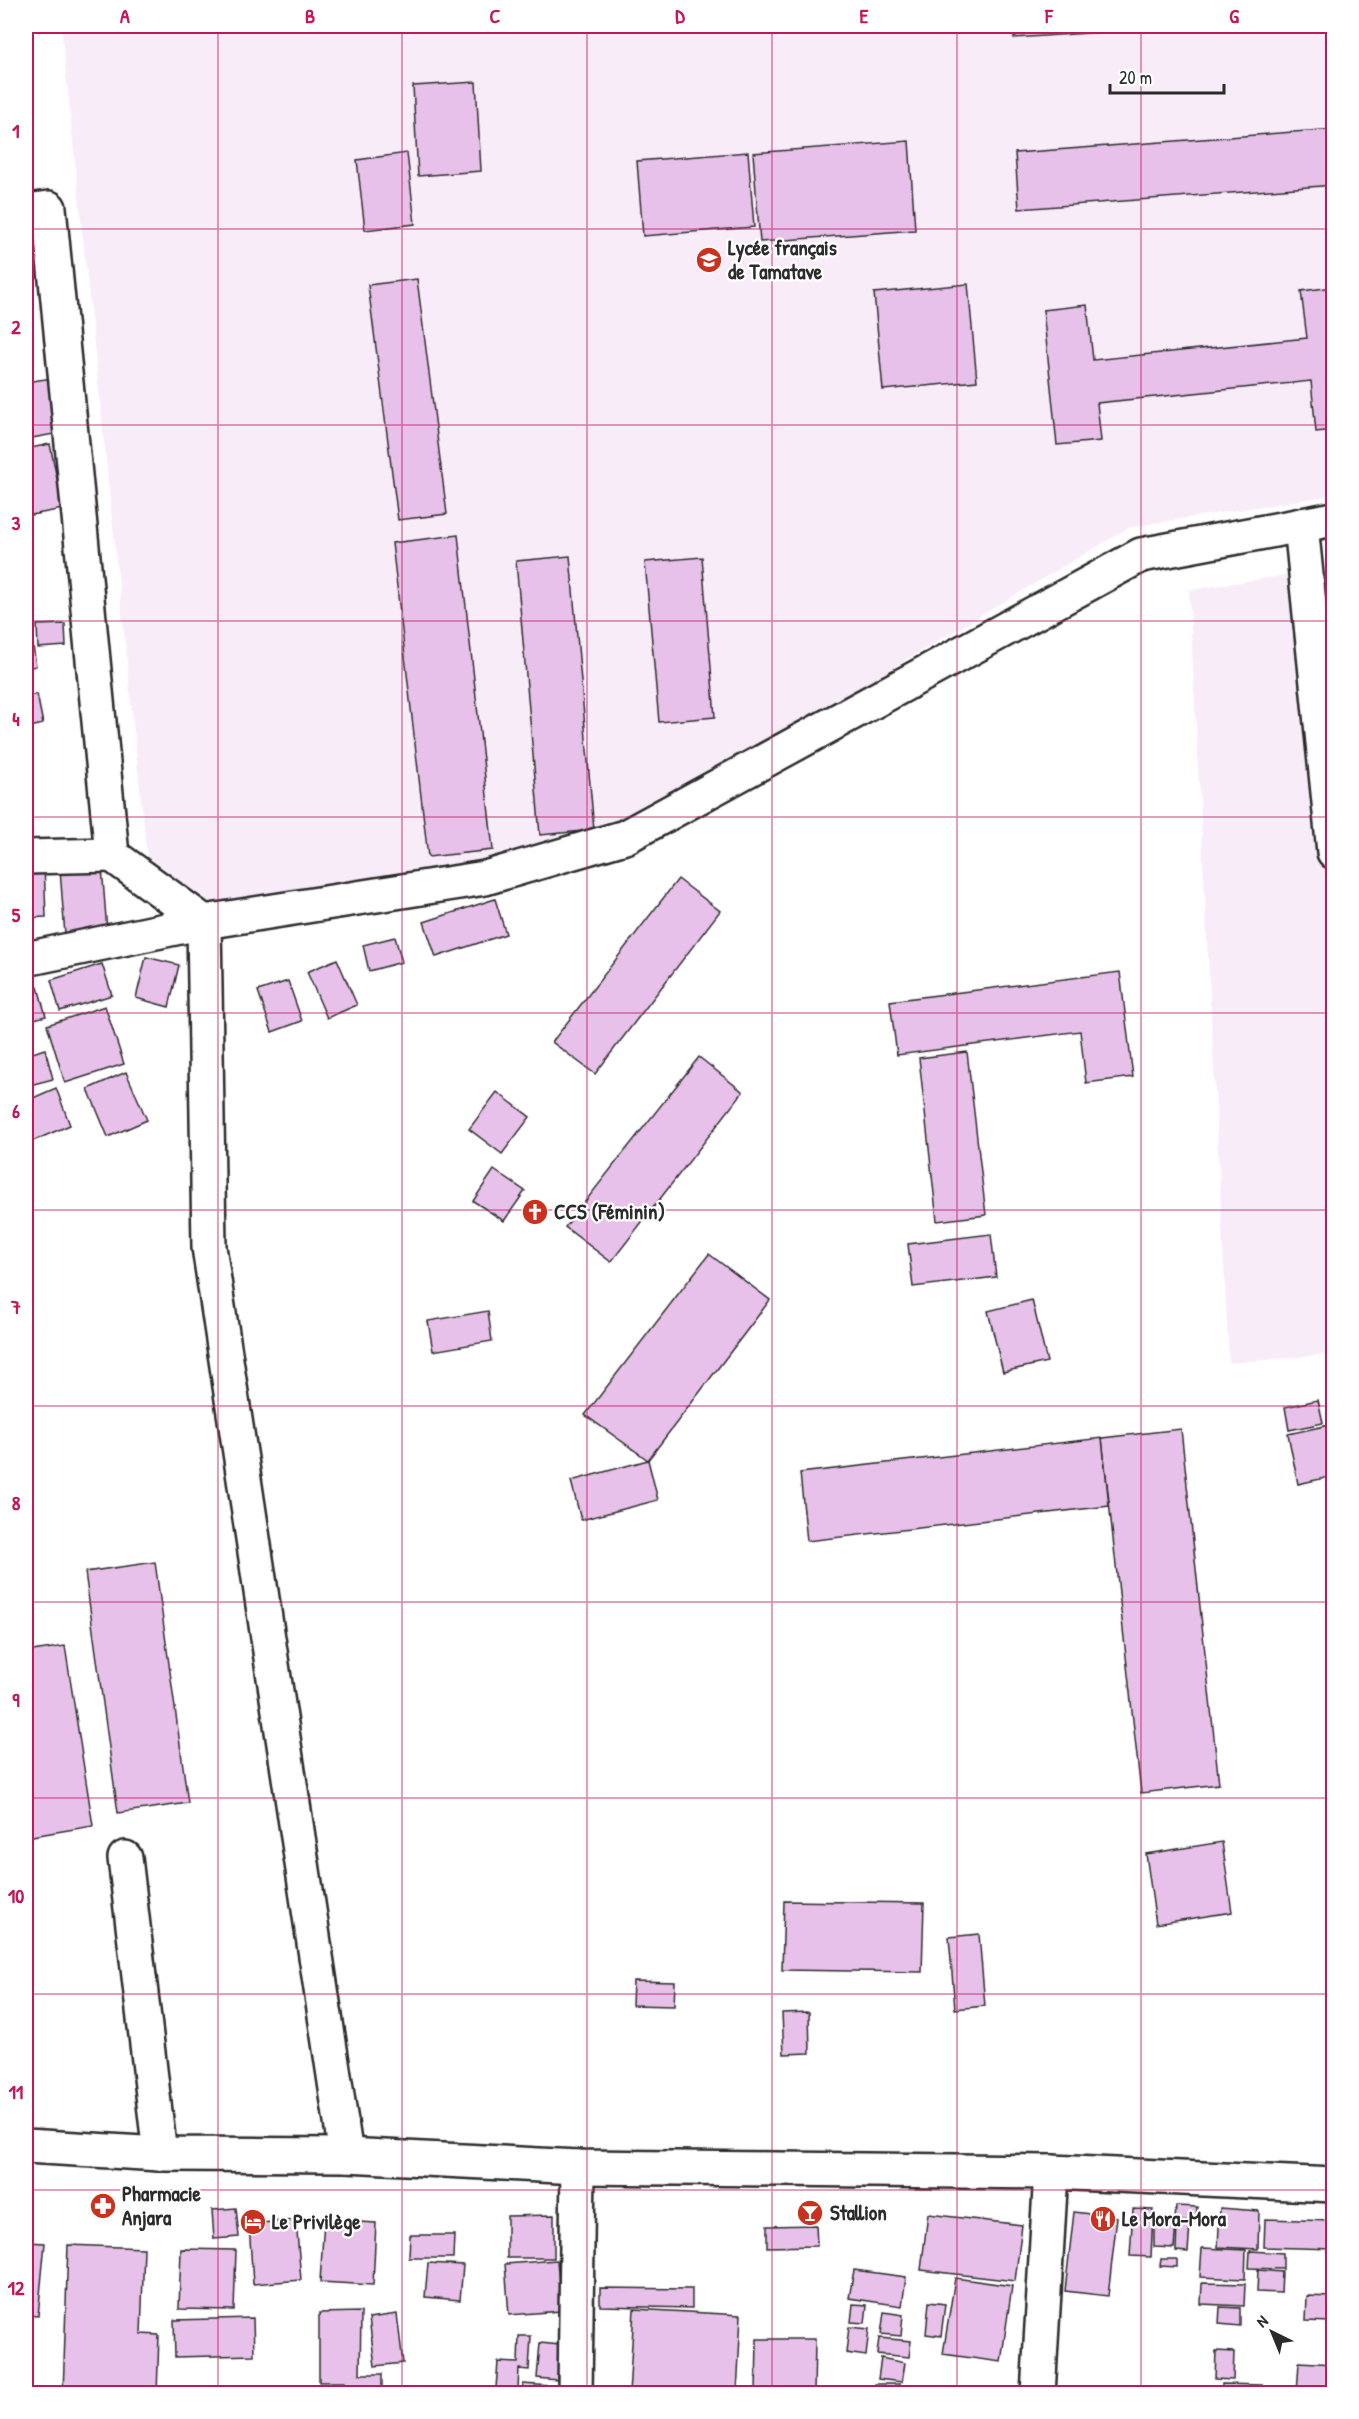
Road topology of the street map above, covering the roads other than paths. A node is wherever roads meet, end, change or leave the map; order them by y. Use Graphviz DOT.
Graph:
graph roads {
  1 [pos="26,211"];
  2 [pos="1334,519"];
  3 [pos="1301,525"];
  4 [pos="1334,852"];
  5 [pos="112,855"];
  6 [pos="26,857"];
  7 [pos="204,922"];
  8 [pos="26,959"];
  9 [pos="125,1858"];
  10 [pos="26,2146"];
  11 [pos="160,2154"];
  12 [pos="346,2155"];
  13 [pos="578,2167"];
  14 [pos="1051,2172"];
  15 [pos="1334,2185"];
  16 [pos="575,2394"];
  17 [pos="1038,2394"];
  1 -- 5 [label="street"];
  2 -- 3 [label="street"];
  3 -- 4 [label="street"];
  3 -- 7 [label="street"];
  5 -- 6 [label="street"];
  5 -- 7 [label="street"];
  7 -- 8 [label="street"];
  7 -- 12 [label="street"];
  9 -- 11 [label="street"];
  10 -- 11 [label="street"];
  11 -- 12 [label="street"];
  12 -- 13 [label="street"];
  13 -- 14 [label="street"];
  13 -- 16 [label="street"];
  14 -- 15 [label="street"];
  14 -- 17 [label="street"];
}
